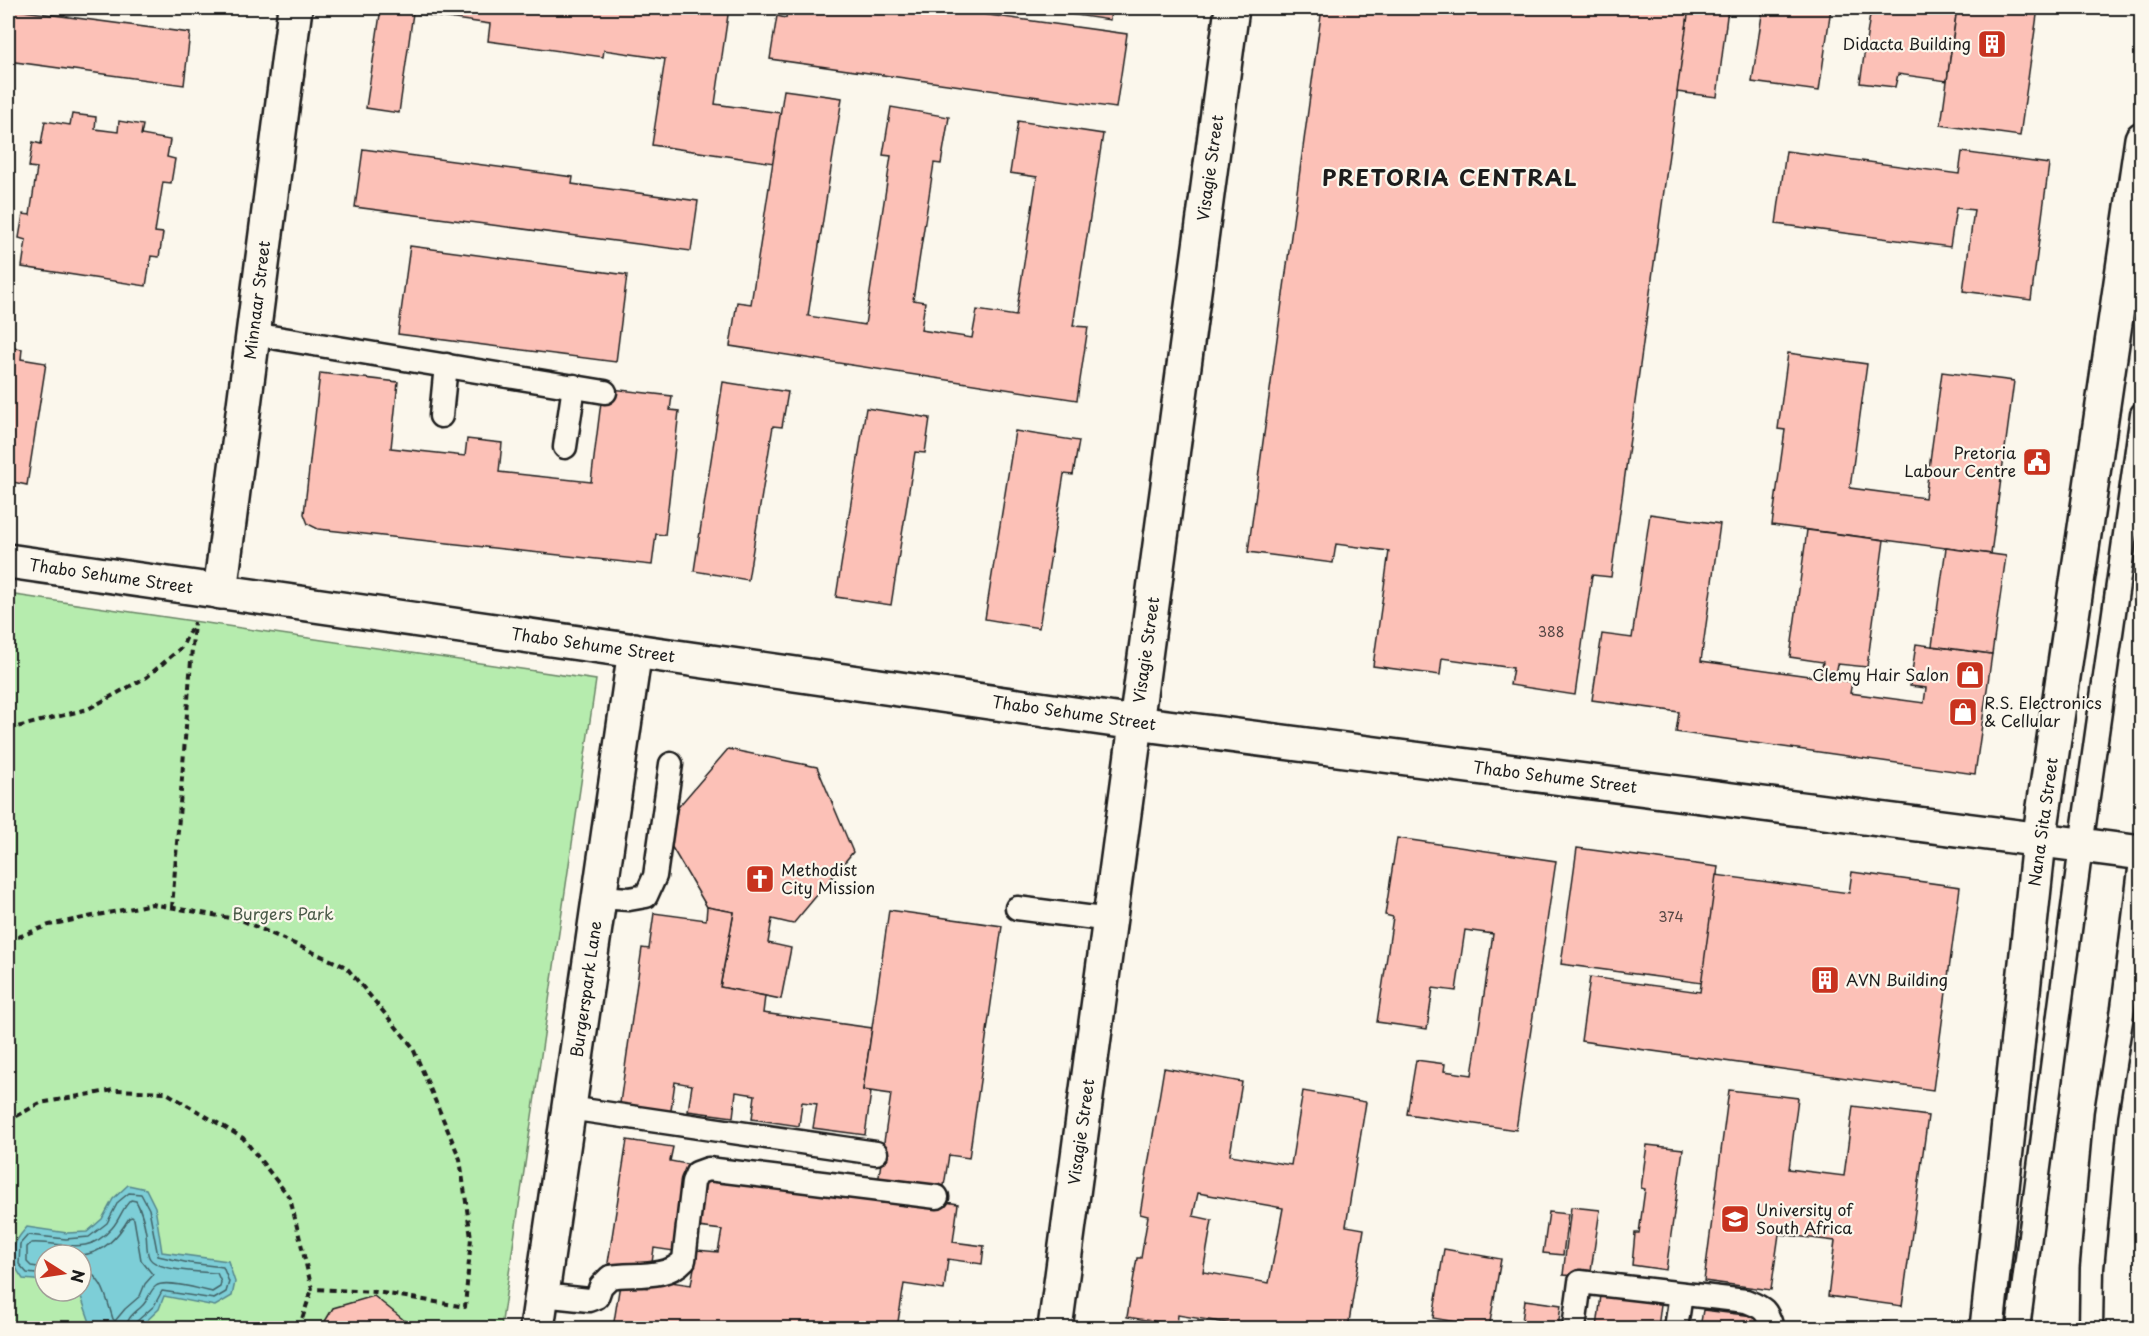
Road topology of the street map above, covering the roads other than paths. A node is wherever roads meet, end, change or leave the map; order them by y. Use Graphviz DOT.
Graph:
graph roads {
  1 [pos="295,8"];
  2 [pos="1232,8"];
  3 [pos="2142,139"];
  4 [pos="253,334"];
  5 [pos="446,365"];
  6 [pos="574,386"];
  7 [pos="605,392"];
  8 [pos="2142,414"];
  9 [pos="441,416"];
  10 [pos="565,447"];
  11 [pos="8,561"];
  12 [pos="220,592"];
  13 [pos="635,650"];
  14 [pos="1137,723"];
  15 [pos="671,764"];
  16 [pos="2039,840"];
  17 [pos="2081,846"];
  18 [pos="2142,854"];
  19 [pos="599,897"];
  20 [pos="1017,908"];
  21 [pos="1110,920"];
  22 [pos="569,1108"];
  23 [pos="876,1153"];
  24 [pos="937,1197"];
  25 [pos="1681,1294"];
  26 [pos="542,1295"];
  27 [pos="537,1329"];
  28 [pos="1055,1329"];
  29 [pos="1574,1329"];
  30 [pos="1676,1329"];
  31 [pos="1772,1329"];
  32 [pos="1987,1329"];
  33 [pos="2018,1329"];
  34 [pos="2091,1329"];
  1 -- 4 [label="main road, Minnaar Street"];
  2 -- 14 [label="main road, Visagie Street"];
  3 -- 16 [label="main road, Nana Sita Street"];
  4 -- 5 [label="lane"];
  4 -- 12 [label="main road, Minnaar Street"];
  5 -- 6 [label="lane"];
  5 -- 9 [label="lane"];
  6 -- 7 [label="lane"];
  6 -- 10 [label="lane"];
  8 -- 17 [label="lane"];
  11 -- 12 [label="main road, Thabo Sehume Street"];
  12 -- 13 [label="main road, Thabo Sehume Street"];
  13 -- 14 [label="main road, Thabo Sehume Street"];
  13 -- 19 [label="main road, Burgerspark Lane"];
  14 -- 16 [label="main road, Thabo Sehume Street"];
  14 -- 21 [label="main road, Visagie Street"];
  15 -- 19 [label="lane"];
  16 -- 17 [label="main road, Thabo Sehume Street"];
  16 -- 32 [label="main road, Nana Sita Street"];
  17 -- 18 [label="main road, Thabo Sehume Street"];
  17 -- 33 [label="lane"];
  18 -- 34 [label="lane"];
  19 -- 22 [label="main road, Burgerspark Lane"];
  20 -- 21 [label="lane"];
  21 -- 28 [label="main road, Visagie Street"];
  22 -- 23 [label="lane"];
  22 -- 26 [label="main road, Burgerspark Lane"];
  24 -- 26 [label="lane"];
  25 -- 29 [label="lane"];
  25 -- 30 [label="lane"];
  25 -- 31 [label="lane"];
  26 -- 27 [label="main road, Burgerspark Lane"];
}
